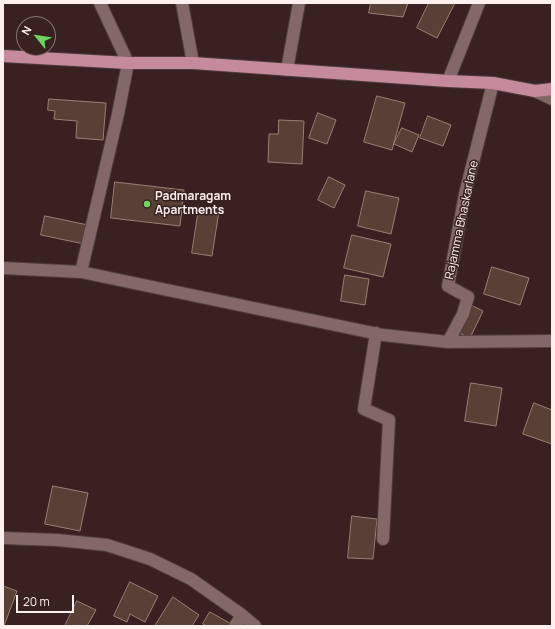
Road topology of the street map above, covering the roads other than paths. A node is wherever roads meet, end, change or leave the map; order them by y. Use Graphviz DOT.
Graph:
graph roads {
  1 [pos="100,3"];
  2 [pos="182,3"];
  3 [pos="299,3"];
  4 [pos="479,3"];
  5 [pos="3,56"];
  6 [pos="128,63"];
  7 [pos="193,63"];
  8 [pos="288,70"];
  9 [pos="448,81"];
  10 [pos="494,83"];
  11 [pos="552,89"];
  12 [pos="535,91"];
  13 [pos="552,99"];
  14 [pos="3,268"];
  15 [pos="81,272"];
  16 [pos="376,333"];
  17 [pos="552,341"];
  18 [pos="448,342"];
  19 [pos="3,538"];
  20 [pos="383,539"];
  21 [pos="242,615"];
  22 [pos="235,626"];
  23 [pos="255,626"];
  1 -- 6 [label="street"];
  2 -- 7 [label="street"];
  3 -- 8 [label="street"];
  4 -- 9 [label="street"];
  5 -- 6 [label="main road"];
  6 -- 7 [label="main road"];
  6 -- 15 [label="street"];
  7 -- 8 [label="main road"];
  8 -- 9 [label="main road"];
  9 -- 10 [label="main road"];
  10 -- 12 [label="main road"];
  10 -- 18 [label="street, Rajamma Bhaskarlane"];
  11 -- 12 [label="main road"];
  12 -- 13 [label="street"];
  14 -- 15 [label="street"];
  15 -- 16 [label="street"];
  16 -- 18 [label="street"];
  16 -- 20 [label="street"];
  17 -- 18 [label="street"];
  19 -- 21 [label="street"];
  21 -- 22 [label="street"];
  21 -- 23 [label="street"];
}
